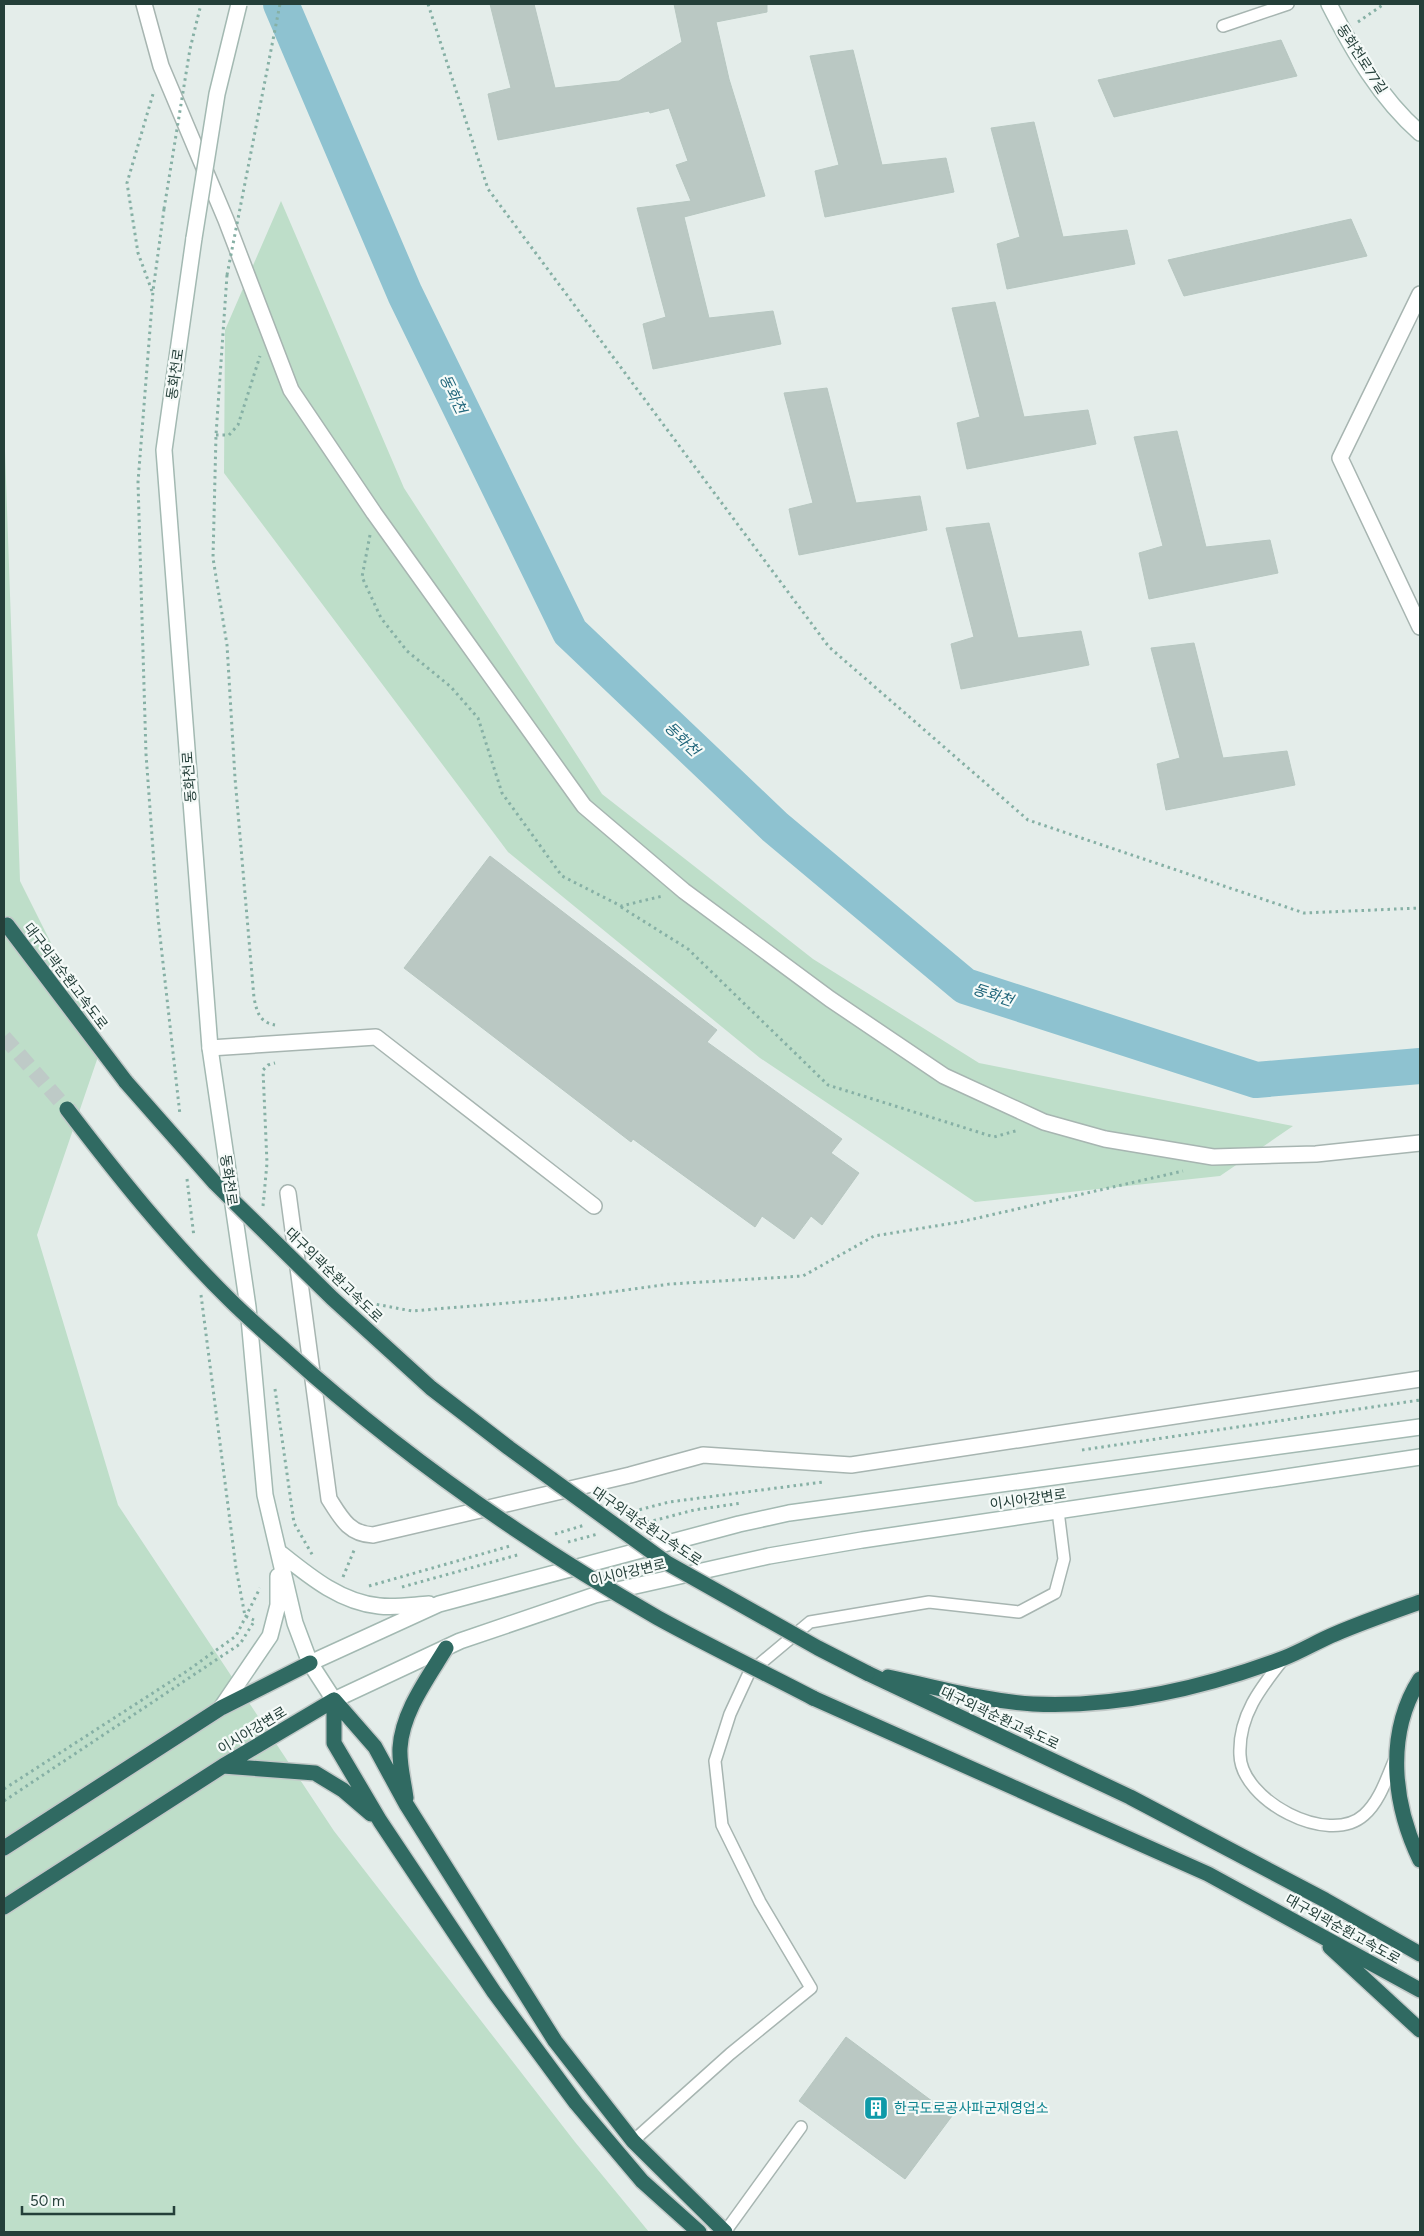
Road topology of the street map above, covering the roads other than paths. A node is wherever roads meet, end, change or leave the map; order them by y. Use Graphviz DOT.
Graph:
graph roads {
  1 [pos="144,4"];
  2 [pos="239,4"];
  3 [pos="1288,4"];
  4 [pos="1329,4"];
  5 [pos="1223,26"];
  6 [pos="1420,133"];
  7 [pos="1420,294"];
  8 [pos="1420,627"];
  9 [pos="7,925"];
  10 [pos="210,1048"];
  11 [pos="67,1109"];
  12 [pos="1420,1143"];
  13 [pos="288,1193"];
  14 [pos="594,1206"];
  15 [pos="1420,1379"];
  16 [pos="1420,1427"];
  17 [pos="1420,1457"];
  18 [pos="1058,1511"];
  19 [pos="279,1552"];
  20 [pos="1420,1602"];
  21 [pos="439,1604"];
  22 [pos="446,1648"];
  23 [pos="1285,1657"];
  24 [pos="310,1663"];
  25 [pos="867,1672"];
  26 [pos="1420,1679"];
  27 [pos="334,1700"];
  28 [pos="221,1708"];
  29 [pos="1396,1755"];
  30 [pos="224,1766"];
  31 [pos="406,1804"];
  32 [pos="380,1821"];
  33 [pos="4,1848"];
  34 [pos="1420,1860"];
  35 [pos="4,1908"];
  36 [pos="1310,1929"];
  37 [pos="1420,1954"];
  38 [pos="1420,1990"];
  39 [pos="1420,2030"];
  40 [pos="801,2127"];
  41 [pos="633,2141"];
  42 [pos="699,2232"];
  43 [pos="725,2232"];
  1 -- 12 [label="main road"];
  2 -- 10 [label="main road, 동화천로, bridge"];
  3 -- 5 [label="lane"];
  4 -- 6 [label="main road, 동화천로77길"];
  7 -- 8 [label="main road"];
  9 -- 25 [label="highway, 대구외곽순환고속도로, bridge"];
  10 -- 14 [label="main road"];
  10 -- 19 [label="main road, 동화천로"];
  11 -- 36 [label="highway, 대구외곽순환고속도로, bridge"];
  13 -- 15 [label="main road"];
  16 -- 21 [label="main road, 이시아강변로"];
  17 -- 18 [label="main road, 이시아강변로"];
  18 -- 22 [label="main road, 이시아강변로"];
  18 -- 41 [label="lane"];
  19 -- 21 [label="main road"];
  19 -- 24 [label="main road"];
  19 -- 28 [label="main road"];
  20 -- 23 [label="highway"];
  21 -- 24 [label="main road, 이시아강변로"];
  22 -- 27 [label="main road, 이시아강변로"];
  22 -- 31 [label="highway"];
  23 -- 25 [label="highway"];
  23 -- 29 [label="lane"];
  24 -- 27 [label="main road"];
  24 -- 28 [label="highway, 이시아강변로"];
  25 -- 37 [label="highway, 대구외곽순환고속도로"];
  26 -- 29 [label="highway"];
  27 -- 30 [label="highway, 이시아강변로"];
  27 -- 31 [label="highway"];
  27 -- 32 [label="highway"];
  28 -- 33 [label="highway, 이시아강변로"];
  29 -- 34 [label="highway"];
  30 -- 32 [label="highway"];
  30 -- 35 [label="highway, 이시아강변로"];
  31 -- 41 [label="highway"];
  32 -- 42 [label="highway"];
  36 -- 38 [label="highway, 대구외곽순환고속도로"];
  36 -- 39 [label="highway"];
  40 -- 43 [label="lane"];
  41 -- 43 [label="highway"];
}
